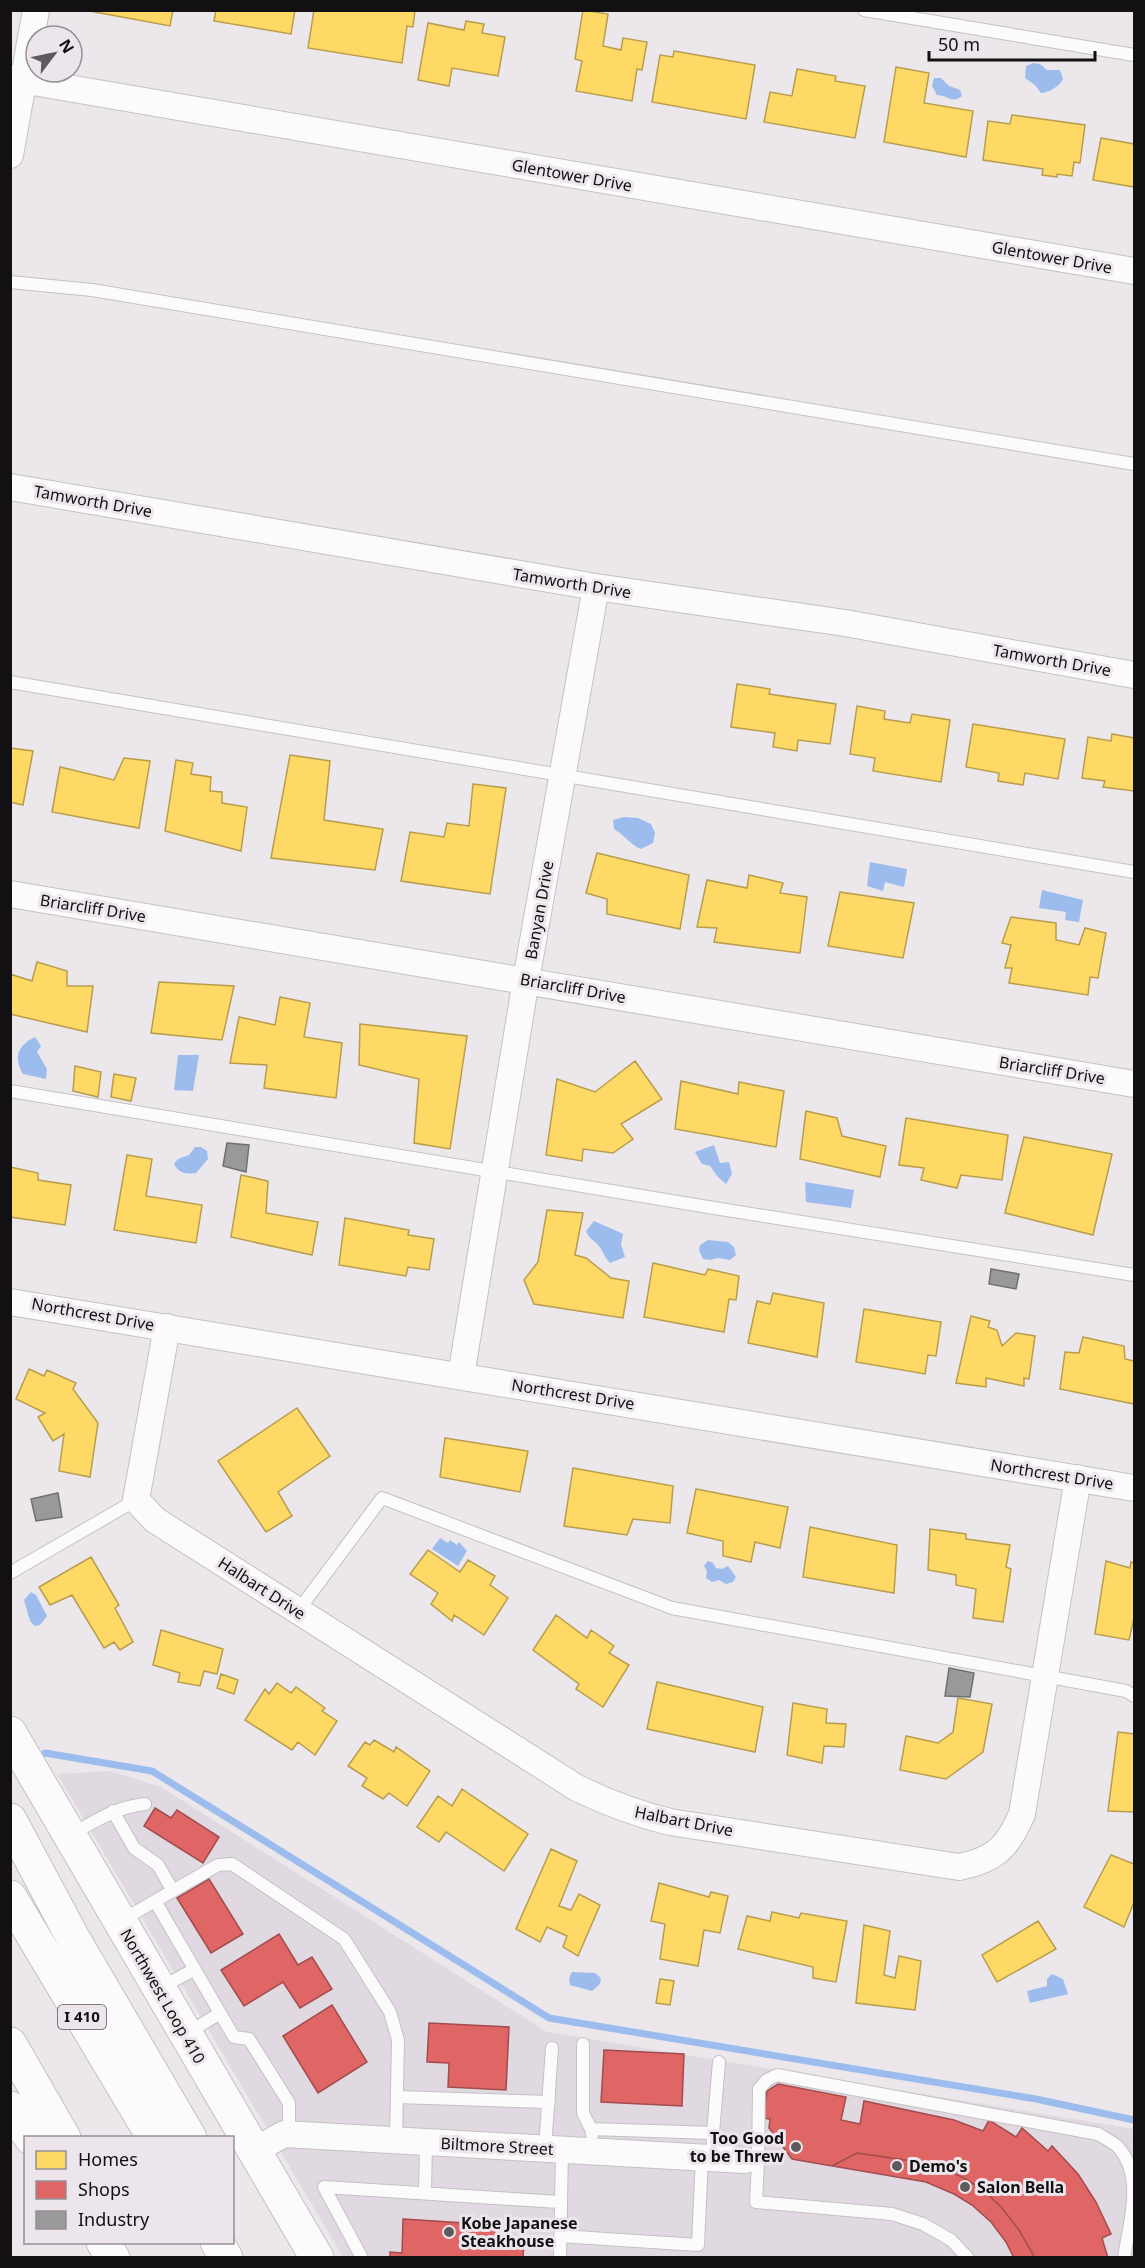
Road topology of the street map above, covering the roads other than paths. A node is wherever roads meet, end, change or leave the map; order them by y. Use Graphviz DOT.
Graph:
graph roads {
  1 [pos="36,10"];
  2 [pos="864,10"];
  3 [pos="1134,55"];
  4 [pos="17,80"];
  5 [pos="10,156"];
  6 [pos="1134,271"];
  7 [pos="10,282"];
  8 [pos="1134,464"];
  9 [pos="10,487"];
  10 [pos="596,587"];
  11 [pos="1134,675"];
  12 [pos="10,682"];
  13 [pos="562,776"];
  14 [pos="1134,872"];
  15 [pos="10,894"];
  16 [pos="526,980"];
  17 [pos="1134,1084"];
  18 [pos="10,1091"];
  19 [pos="494,1172"];
  20 [pos="1134,1275"];
  21 [pos="10,1302"];
  22 [pos="167,1327"];
  23 [pos="460,1376"];
  24 [pos="1077,1478"];
  25 [pos="1134,1488"];
  26 [pos="136,1500"];
  27 [pos="10,1573"];
  28 [pos="298,1611"];
  29 [pos="1045,1676"];
  30 [pos="1134,1696"];
  31 [pos="10,1733"];
  32 [pos="145,1804"];
  33 [pos="113,1811"];
  34 [pos="10,1820"];
  35 [pos="69,1836"];
  36 [pos="173,1891"];
  37 [pos="10,1897"];
  38 [pos="155,1901"];
  39 [pos="120,1922"];
  40 [pos="195,1969"];
  41 [pos="159,1989"];
  42 [pos="220,2013"];
  43 [pos="186,2034"];
  44 [pos="10,2044"];
  45 [pos="584,2044"];
  46 [pos="552,2048"];
  47 [pos="719,2062"];
  48 [pos="397,2097"];
  49 [pos="549,2102"];
  50 [pos="10,2108"];
  51 [pos="289,2134"];
  52 [pos="30,2136"];
  53 [pos="63,2136"];
  54 [pos="153,2136"];
  55 [pos="189,2136"];
  56 [pos="396,2140"];
  57 [pos="592,2140"];
  58 [pos="426,2142"];
  59 [pos="554,2149"];
  60 [pos="709,2149"];
  61 [pos="254,2151"];
  62 [pos="752,2161"];
  63 [pos="425,2193"];
  64 [pos="559,2202"];
  65 [pos="560,2236"];
  66 [pos="104,2244"];
  67 [pos="126,2244"];
  68 [pos="218,2244"];
  69 [pos="113,2258"];
  70 [pos="133,2258"];
  71 [pos="226,2258"];
  72 [pos="317,2258"];
  73 [pos="362,2258"];
  74 [pos="560,2258"];
  75 [pos="969,2258"];
  76 [pos="1124,2258"];
  1 -- 4 [label="street"];
  2 -- 3 [label="lane"];
  4 -- 5 [label="street"];
  4 -- 6 [label="street, Glentower Drive"];
  7 -- 8 [label="lane"];
  9 -- 10 [label="street, Tamworth Drive"];
  10 -- 11 [label="street, Tamworth Drive"];
  10 -- 13 [label="street, Banyan Drive"];
  12 -- 13 [label="lane"];
  13 -- 14 [label="lane"];
  13 -- 16 [label="street, Banyan Drive"];
  15 -- 16 [label="street, Briarcliff Drive"];
  16 -- 17 [label="street, Briarcliff Drive"];
  16 -- 19 [label="street, Banyan Drive"];
  18 -- 19 [label="lane"];
  19 -- 20 [label="lane"];
  19 -- 23 [label="street, Banyan Drive"];
  21 -- 22 [label="street, Northcrest Drive"];
  22 -- 23 [label="street, Northcrest Drive"];
  22 -- 26 [label="street"];
  23 -- 24 [label="street, Northcrest Drive"];
  24 -- 25 [label="street, Northcrest Drive"];
  24 -- 29 [label="street, Halbart Drive"];
  26 -- 27 [label="lane"];
  26 -- 28 [label="street, Halbart Drive"];
  28 -- 29 [label="lane"];
  28 -- 29 [label="street, Halbart Drive"];
  29 -- 30 [label="lane"];
  31 -- 35 [label="main road, Northwest Loop 410"];
  32 -- 33 [label="lane"];
  33 -- 35 [label="lane"];
  33 -- 36 [label="lane"];
  34 -- 55 [label="main road"];
  35 -- 39 [label="main road, Northwest Loop 410"];
  36 -- 38 [label="lane"];
  36 -- 48 [label="lane"];
  37 -- 54 [label="main road, I 410"];
  38 -- 39 [label="lane"];
  38 -- 40 [label="lane"];
  39 -- 41 [label="main road, Northwest Loop 410"];
  40 -- 41 [label="lane"];
  40 -- 42 [label="lane"];
  41 -- 43 [label="main road, Northwest Loop 410"];
  42 -- 43 [label="lane"];
  42 -- 51 [label="lane"];
  43 -- 61 [label="main road, Northwest Loop 410"];
  44 -- 53 [label="main road"];
  45 -- 57 [label="lane"];
  46 -- 49 [label="lane"];
  47 -- 60 [label="lane"];
  48 -- 49 [label="lane"];
  48 -- 56 [label="lane"];
  49 -- 59 [label="lane"];
  50 -- 52 [label="main road"];
  51 -- 56 [label="street, Biltmore Street"];
  51 -- 61 [label="street, Biltmore Street"];
  56 -- 58 [label="street, Biltmore Street"];
  57 -- 59 [label="street, Biltmore Street"];
  57 -- 60 [label="street, Biltmore Street"];
  58 -- 59 [label="street, Biltmore Street"];
  58 -- 63 [label="lane"];
  59 -- 64 [label="lane"];
  60 -- 62 [label="street, Biltmore Street"];
  60 -- 65 [label="lane"];
  61 -- 72 [label="main road, Northwest Loop 410"];
  62 -- 75 [label="lane"];
  62 -- 76 [label="lane"];
  63 -- 64 [label="lane"];
  63 -- 73 [label="lane"];
  64 -- 65 [label="lane"];
  65 -- 74 [label="lane"];
  66 -- 69 [label="main road"];
  67 -- 70 [label="main road"];
  68 -- 71 [label="main road"];
}
